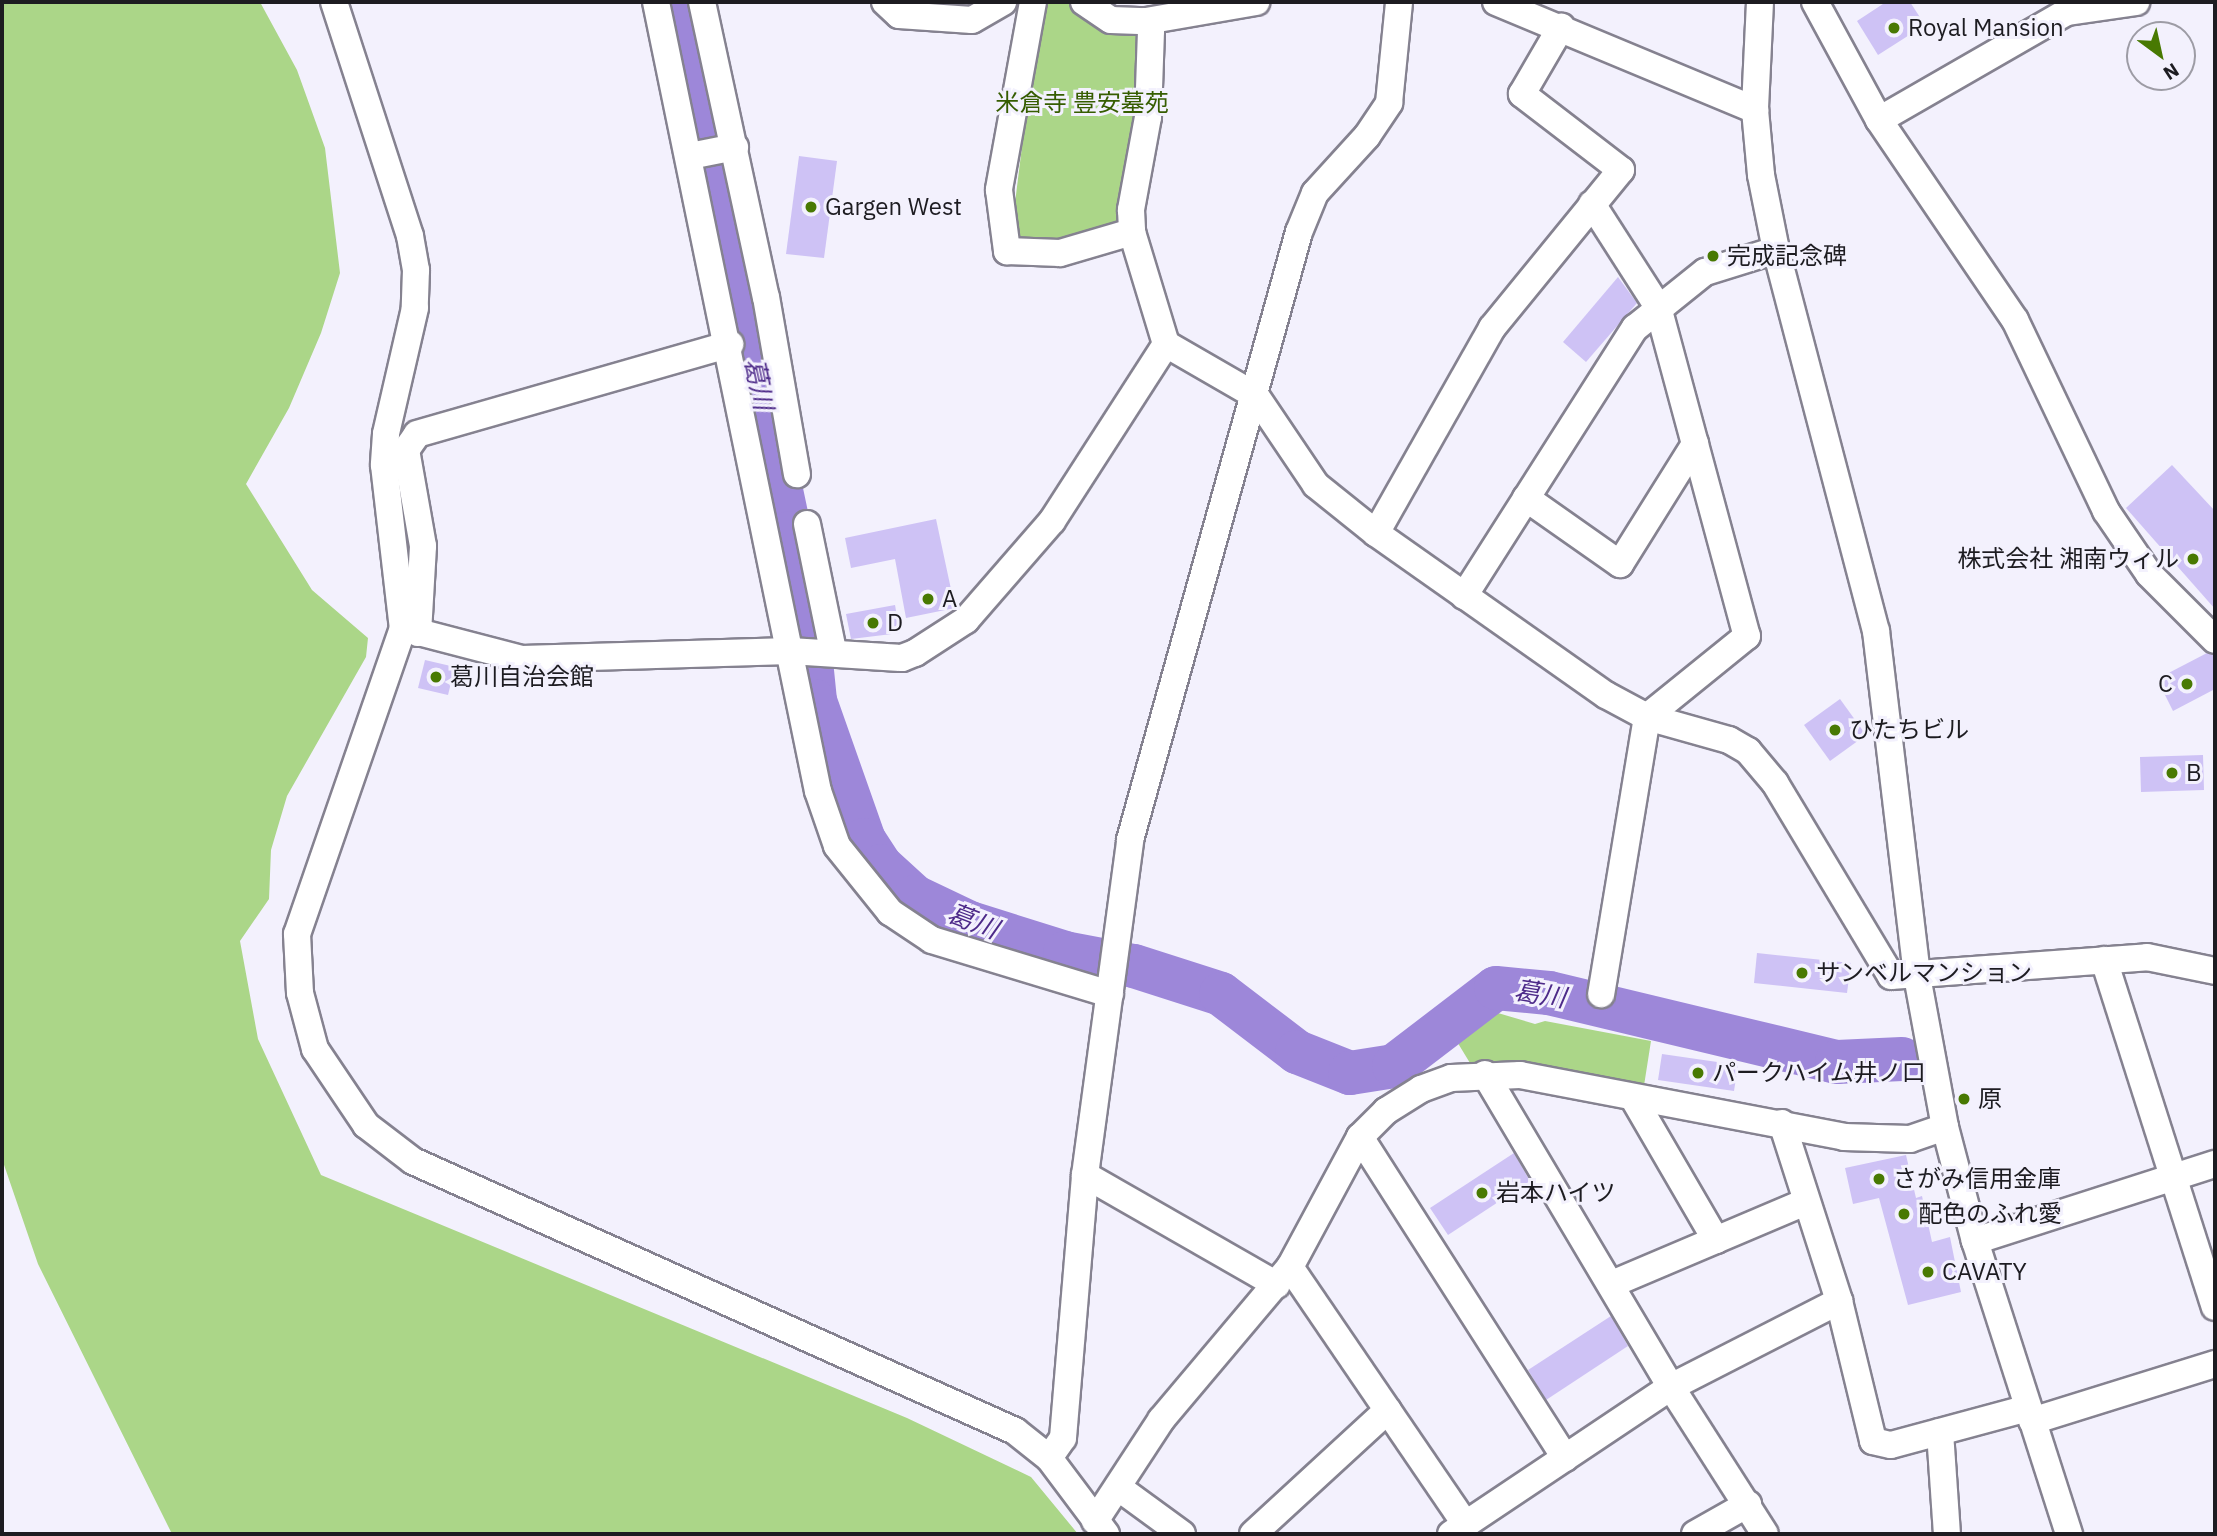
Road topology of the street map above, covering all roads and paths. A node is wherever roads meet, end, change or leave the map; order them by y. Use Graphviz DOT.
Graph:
graph roads {
  1 [pos="334,2"];
  2 [pos="656,2"];
  3 [pos="702,2"];
  4 [pos="885,2"];
  5 [pos="1003,2"];
  6 [pos="1033,2"];
  7 [pos="1084,2"];
  8 [pos="1256,2"];
  9 [pos="1399,2"];
  10 [pos="1496,2"];
  11 [pos="1760,2"];
  12 [pos="1815,2"];
  13 [pos="2136,2"];
  14 [pos="1146,21"];
  15 [pos="1561,27"];
  16 [pos="1755,110"];
  17 [pos="1879,120"];
  18 [pos="735,147"];
  19 [pos="690,156"];
  20 [pos="1592,204"];
  21 [pos="1132,232"];
  22 [pos="1776,250"];
  23 [pos="1658,307"];
  24 [pos="1166,344"];
  25 [pos="730,345"];
  26 [pos="1256,396"];
  27 [pos="1695,444"];
  28 [pos="797,474"];
  29 [pos="1526,498"];
  30 [pos="807,524"];
  31 [pos="1376,533"];
  32 [pos="1464,596"];
  33 [pos="411,631"];
  34 [pos="2215,640"];
  35 [pos="790,651"];
  36 [pos="833,651"];
  37 [pos="1647,717"];
  38 [pos="2104,960"];
  39 [pos="2215,971"];
  40 [pos="1917,976"];
  41 [pos="1110,994"];
  42 [pos="1601,994"];
  43 [pos="1485,1074"];
  44 [pos="1635,1101"];
  45 [pos="1782,1124"];
  46 [pos="1945,1127"];
  47 [pos="1360,1137"];
  48 [pos="2215,1164"];
  49 [pos="1085,1175"];
  50 [pos="2174,1178"];
  51 [pos="1805,1202"];
  52 [pos="1716,1240"];
  53 [pos="1975,1241"];
  54 [pos="1283,1276"];
  55 [pos="1612,1284"];
  56 [pos="1839,1301"];
  57 [pos="2215,1307"];
  58 [pos="2215,1364"];
  59 [pos="1671,1387"];
  60 [pos="1388,1410"];
  61 [pos="2030,1414"];
  62 [pos="1940,1432"];
  63 [pos="1049,1458"];
  64 [pos="1565,1458"];
  65 [pos="1119,1488"];
  66 [pos="1748,1504"];
  67 [pos="1101,1527"];
  68 [pos="1458,1529"];
  69 [pos="1182,1534"];
  70 [pos="1253,1534"];
  71 [pos="1695,1534"];
  72 [pos="1765,1534"];
  73 [pos="1947,1534"];
  74 [pos="2069,1534"];
  1 -- 33 [label="street"];
  2 -- 19 [label="street"];
  3 -- 18 [label="street"];
  4 -- 5 [label="street"];
  6 -- 21 [label="street"];
  7 -- 14 [label="street"];
  8 -- 14 [label="street"];
  9 -- 26 [label="street"];
  10 -- 15 [label="street"];
  11 -- 16 [label="street"];
  12 -- 17 [label="street"];
  13 -- 17 [label="street"];
  14 -- 21 [label="street"];
  15 -- 16 [label="street"];
  15 -- 20 [label="street"];
  16 -- 22 [label="street"];
  17 -- 34 [label="street"];
  18 -- 19 [label="street"];
  18 -- 28 [label="street"];
  19 -- 25 [label="street"];
  20 -- 23 [label="street"];
  20 -- 31 [label="street"];
  21 -- 24 [label="street"];
  22 -- 23 [label="street"];
  22 -- 40 [label="street"];
  23 -- 27 [label="street"];
  23 -- 29 [label="street"];
  24 -- 26 [label="street"];
  24 -- 36 [label="street"];
  25 -- 33 [label="street"];
  25 -- 35 [label="street"];
  26 -- 31 [label="street"];
  26 -- 41 [label="street"];
  27 -- 29 [label="street"];
  27 -- 37 [label="street"];
  29 -- 32 [label="street"];
  30 -- 36 [label="street"];
  31 -- 32 [label="street"];
  32 -- 37 [label="street"];
  33 -- 35 [label="street"];
  33 -- 63 [label="street"];
  35 -- 36 [label="street"];
  35 -- 41 [label="street"];
  37 -- 40 [label="street"];
  37 -- 42 [label="street"];
  38 -- 39 [label="street"];
  38 -- 40 [label="street"];
  38 -- 50 [label="street"];
  40 -- 46 [label="street"];
  41 -- 49 [label="street"];
  43 -- 44 [label="street"];
  43 -- 47 [label="street"];
  43 -- 55 [label="street"];
  44 -- 45 [label="street"];
  44 -- 52 [label="street"];
  45 -- 46 [label="street"];
  45 -- 51 [label="street"];
  46 -- 53 [label="street"];
  47 -- 54 [label="street"];
  47 -- 64 [label="street"];
  48 -- 50 [label="street"];
  49 -- 54 [label="street"];
  49 -- 63 [label="street"];
  50 -- 53 [label="street"];
  50 -- 57 [label="street"];
  51 -- 52 [label="street"];
  51 -- 56 [label="street"];
  52 -- 55 [label="street"];
  53 -- 61 [label="street"];
  54 -- 60 [label="street"];
  54 -- 65 [label="street"];
  55 -- 59 [label="street"];
  56 -- 59 [label="street"];
  56 -- 62 [label="street"];
  58 -- 61 [label="street"];
  59 -- 64 [label="street"];
  59 -- 66 [label="street"];
  60 -- 68 [label="street"];
  60 -- 70 [label="street"];
  61 -- 62 [label="street"];
  61 -- 74 [label="street"];
  62 -- 73 [label="street"];
  63 -- 67 [label="street"];
  64 -- 68 [label="street"];
  65 -- 67 [label="street"];
  65 -- 69 [label="street"];
  66 -- 71 [label="street"];
  66 -- 72 [label="street"];
}
